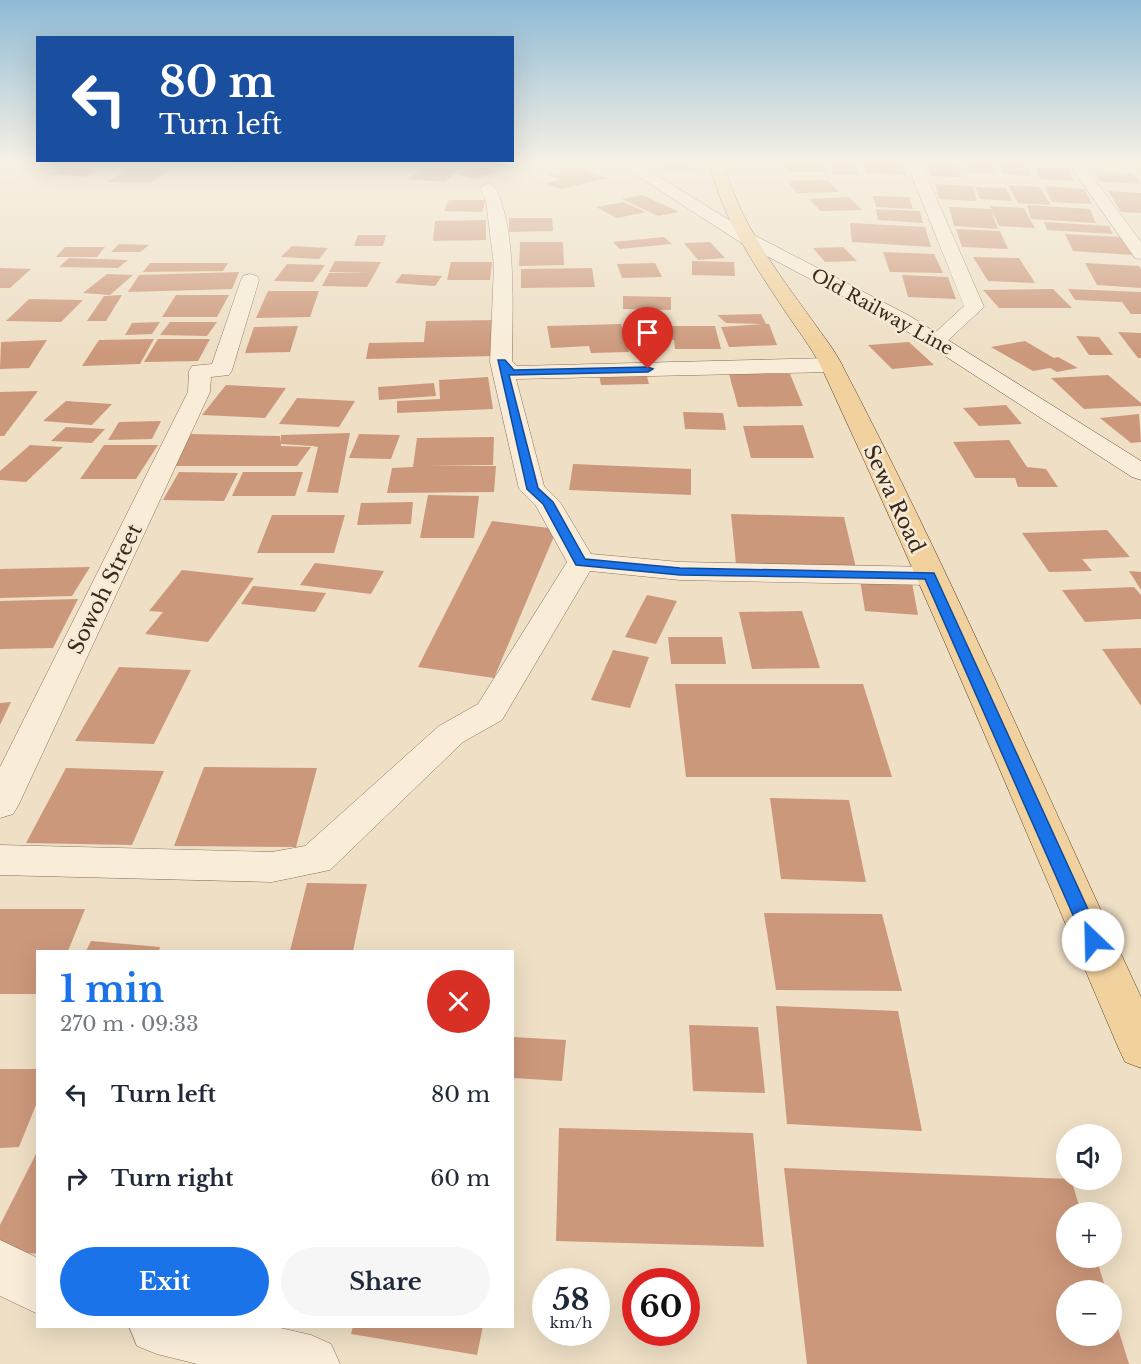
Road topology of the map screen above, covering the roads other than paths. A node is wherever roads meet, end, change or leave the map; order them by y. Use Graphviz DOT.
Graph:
graph roads {
  1 [pos="497,225"];
  2 [pos="725,225"];
  3 [pos="739,225"];
  4 [pos="940,225"];
  5 [pos="1120,225"];
  6 [pos="746,238"];
  7 [pos="1141,254"];
  8 [pos="250,279"];
  9 [pos="936,341"];
  10 [pos="501,362"];
  11 [pos="831,365"];
  12 [pos="1141,472"];
  13 [pos="581,562"];
  14 [pos="930,576"];
  15 [pos="0,804"];
  16 [pos="0,860"];
  17 [pos="1141,1047"];
  18 [pos="0,1267"];
  19 [pos="36,1286"];
  20 [pos="165,1328"];
  21 [pos="311,1364"];
  1 -- 10 [label="street"];
  2 -- 6 [label="street, Old Railway Line"];
  3 -- 6 [label="main road, Sewa Road"];
  4 -- 9 [label="street"];
  5 -- 7 [label="street"];
  6 -- 9 [label="street, Old Railway Line"];
  6 -- 11 [label="main road, Sewa Road"];
  8 -- 15 [label="street, Sowoh Street"];
  9 -- 12 [label="street, Old Railway Line"];
  10 -- 11 [label="street"];
  10 -- 13 [label="street"];
  11 -- 14 [label="main road, Sewa Road"];
  13 -- 14 [label="street"];
  13 -- 16 [label="street"];
  14 -- 17 [label="main road, Sewa Road"];
  18 -- 19 [label="street"];
  20 -- 21 [label="street"];
}
